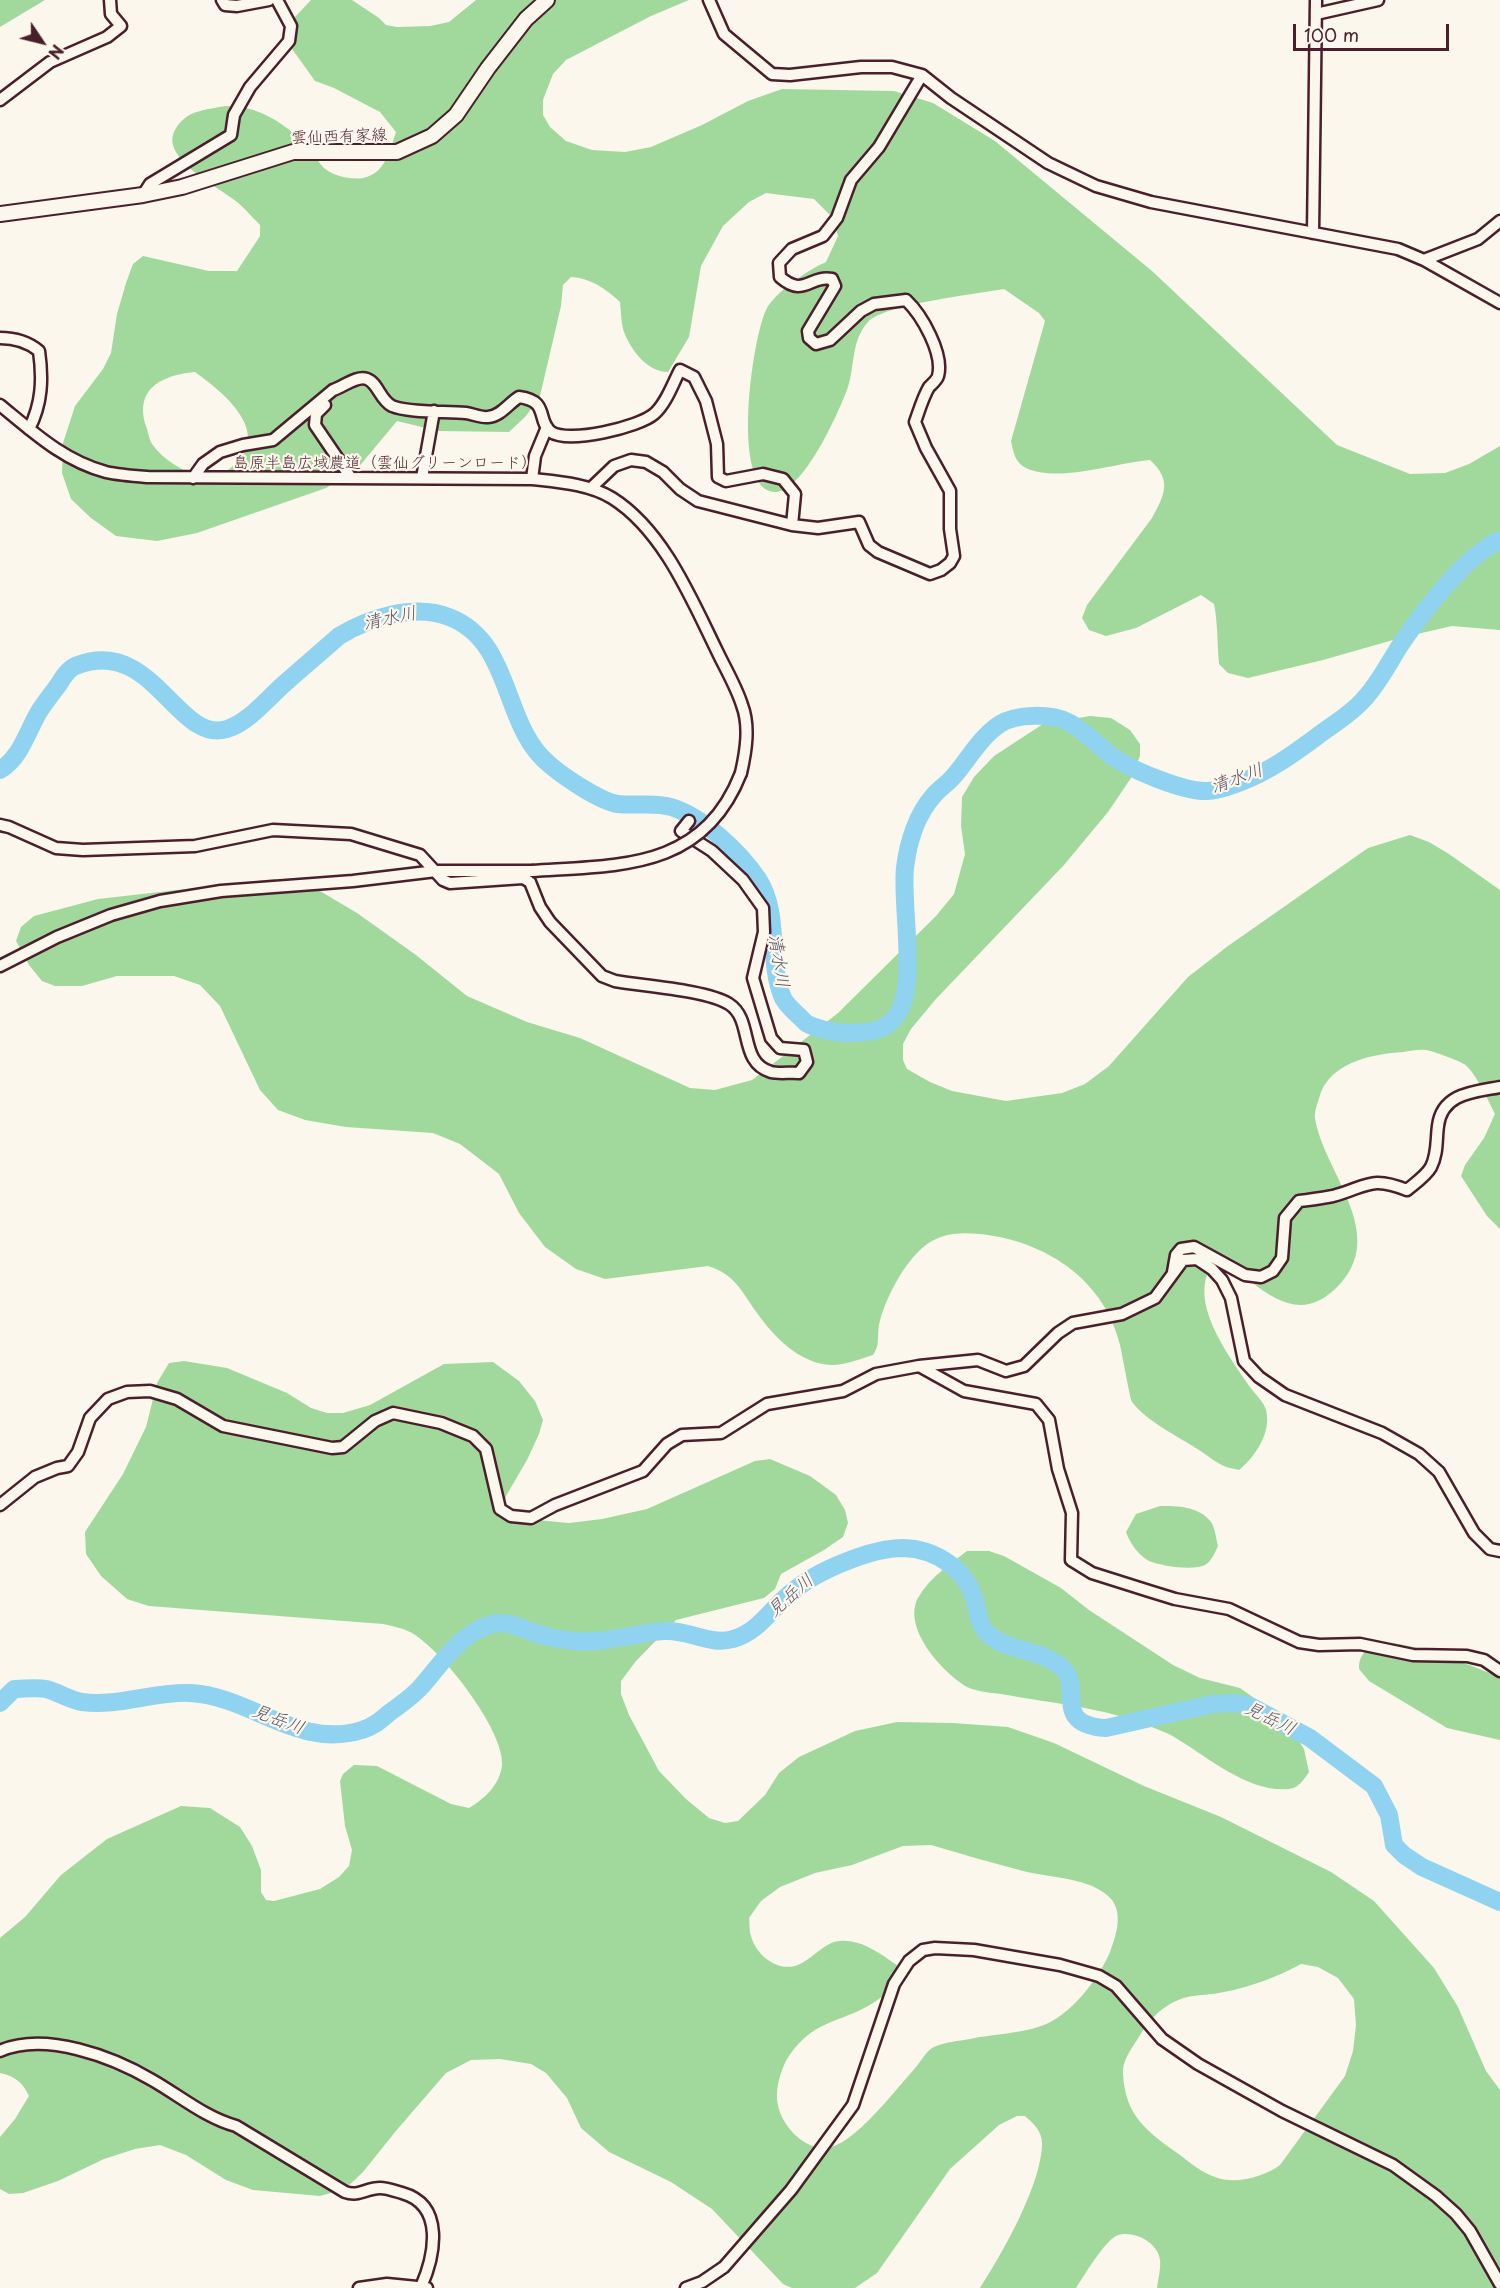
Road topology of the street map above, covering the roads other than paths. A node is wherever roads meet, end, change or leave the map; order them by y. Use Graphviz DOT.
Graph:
graph roads {
  1 [pos="110,0"];
  2 [pos="222,0"];
  3 [pos="269,0"];
  4 [pos="277,0"];
  5 [pos="547,0"];
  6 [pos="709,0"];
  7 [pos="1316,0"];
  8 [pos="1378,0"];
  9 [pos="1316,14"];
  10 [pos="922,75"];
  11 [pos="0,100"];
  12 [pos="143,195"];
  13 [pos="0,214"];
  14 [pos="1500,221"];
  15 [pos="1313,233"];
  16 [pos="1425,260"];
  17 [pos="1500,303"];
  18 [pos="0,338"];
  19 [pos="345,387"];
  20 [pos="0,405"];
  21 [pos="434,411"];
  22 [pos="547,427"];
  23 [pos="29,429"];
  24 [pos="193,478"];
  25 [pos="351,478"];
  26 [pos="422,478"];
  27 [pos="532,479"];
  28 [pos="591,489"];
  29 [pos="792,525"];
  30 [pos="689,821"];
  31 [pos="0,825"];
  32 [pos="436,871"];
  33 [pos="0,966"];
  34 [pos="1500,1087"];
  35 [pos="1172,1275"];
  36 [pos="919,1366"];
  37 [pos="0,1505"];
  38 [pos="1500,1551"];
  39 [pos="1500,1671"];
  40 [pos="0,2051"];
  41 [pos="1500,2284"];
  42 [pos="424,2287"];
  43 [pos="359,2288"];
  44 [pos="686,2288"];
  1 -- 11 [label="street"];
  2 -- 3 [label="street"];
  4 -- 12 [label="street"];
  5 -- 12 [label="main road, 雲仙西有家線"];
  6 -- 10 [label="street"];
  7 -- 9 [label="street"];
  8 -- 9 [label="street"];
  9 -- 15 [label="street"];
  10 -- 15 [label="street"];
  10 -- 29 [label="street"];
  12 -- 13 [label="main road, 雲仙西有家線"];
  14 -- 16 [label="street"];
  15 -- 16 [label="street"];
  16 -- 17 [label="street"];
  18 -- 23 [label="street"];
  19 -- 21 [label="street"];
  19 -- 24 [label="street"];
  19 -- 25 [label="street"];
  20 -- 23 [label="street, 島原半島広域農道（雲仙グリーンロード）"];
  21 -- 22 [label="street"];
  21 -- 26 [label="street"];
  22 -- 27 [label="street"];
  22 -- 29 [label="street"];
  23 -- 24 [label="street, 島原半島広域農道（雲仙グリーンロード）"];
  24 -- 25 [label="street, 島原半島広域農道（雲仙グリーンロード）"];
  25 -- 26 [label="street, 島原半島広域農道（雲仙グリーンロード）"];
  26 -- 27 [label="street, 島原半島広域農道（雲仙グリーンロード）"];
  27 -- 28 [label="street, 島原半島広域農道（雲仙グリーンロード）"];
  28 -- 29 [label="street"];
  28 -- 32 [label="street, 島原半島広域農道（雲仙グリーンロード）, bridge"];
  30 -- 32 [label="street"];
  31 -- 32 [label="street"];
  32 -- 33 [label="street, 島原半島広域農道（雲仙グリーンロード）"];
  34 -- 35 [label="street"];
  35 -- 36 [label="street"];
  35 -- 38 [label="street"];
  36 -- 37 [label="street"];
  36 -- 39 [label="street"];
  40 -- 42 [label="street"];
  41 -- 44 [label="street"];
  42 -- 43 [label="street"];
}
